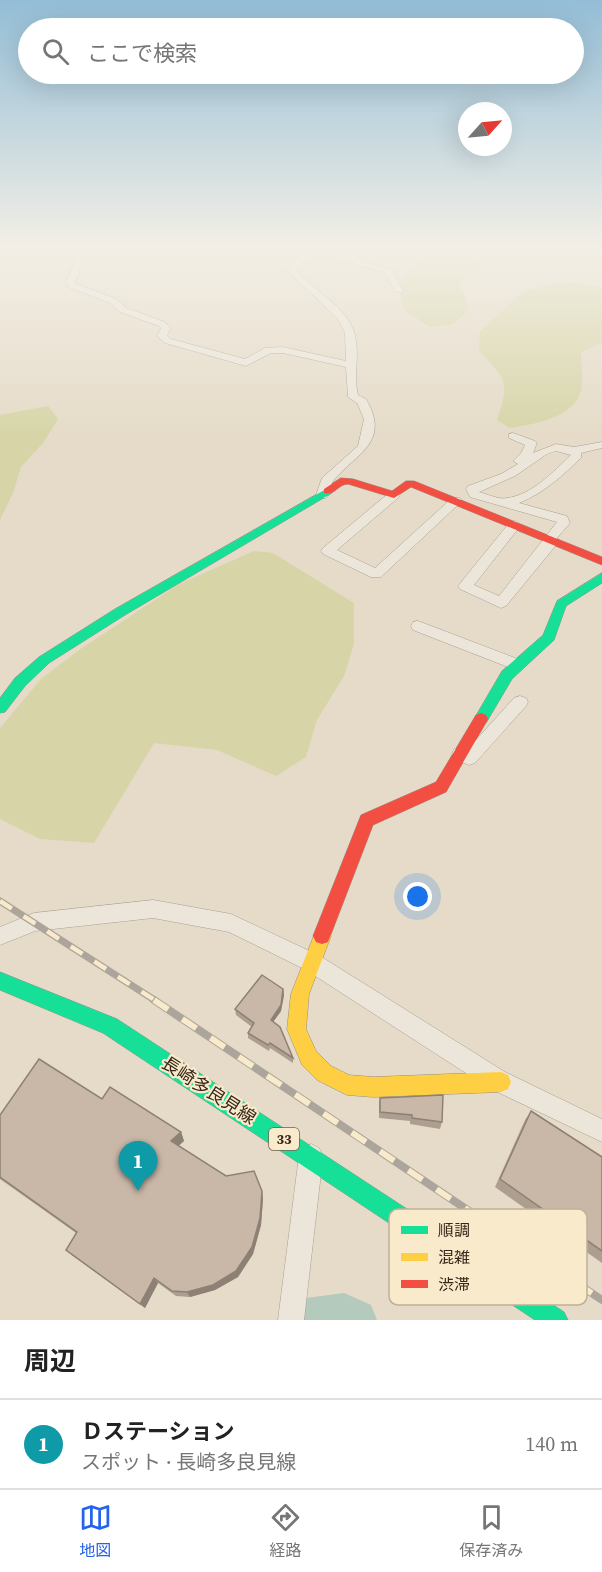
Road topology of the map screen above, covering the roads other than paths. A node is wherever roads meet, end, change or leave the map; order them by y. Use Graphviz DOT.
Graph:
graph roads {
  1 [pos="125,311"];
  2 [pos="335,311"];
  3 [pos="352,365"];
  4 [pos="513,436"];
  5 [pos="602,445"];
  6 [pos="575,451"];
  7 [pos="512,473"];
  8 [pos="322,495"];
  9 [pos="394,495"];
  10 [pos="456,501"];
  11 [pos="506,503"];
  12 [pos="515,525"];
  13 [pos="550,540"];
  14 [pos="602,561"];
  15 [pos="602,577"];
  16 [pos="418,626"];
  17 [pos="518,665"];
  18 [pos="520,702"];
  19 [pos="0,708"];
  20 [pos="460,754"];
  21 [pos="1,935"];
  22 [pos="313,963"];
  23 [pos="0,981"];
  24 [pos="501,1082"];
  25 [pos="602,1131"];
  26 [pos="311,1156"];
  27 [pos="390,1209"];
  28 [pos="534,1305"];
  29 [pos="291,1320"];
  30 [pos="556,1320"];
  1 -- 3 [label="street"];
  2 -- 3 [label="street"];
  3 -- 8 [label="street"];
  4 -- 7 [label="street"];
  5 -- 6 [label="street"];
  6 -- 7 [label="street"];
  6 -- 11 [label="street"];
  7 -- 11 [label="street"];
  8 -- 9 [label="street"];
  8 -- 19 [label="street"];
  9 -- 10 [label="street"];
  9 -- 10 [label="street"];
  10 -- 12 [label="street"];
  11 -- 13 [label="street"];
  12 -- 13 [label="street"];
  12 -- 13 [label="street"];
  13 -- 14 [label="street"];
  15 -- 17 [label="street"];
  16 -- 17 [label="street"];
  17 -- 20 [label="street"];
  18 -- 20 [label="street"];
  20 -- 22 [label="street"];
  21 -- 22 [label="street"];
  22 -- 24 [label="street"];
  22 -- 24 [label="street"];
  23 -- 26 [label="street, 長崎多良見線 / 33"];
  24 -- 25 [label="street"];
  26 -- 27 [label="street, 長崎多良見線 / 33"];
  26 -- 29 [label="street"];
  28 -- 30 [label="street, 長崎多良見線 / 33"];
}
